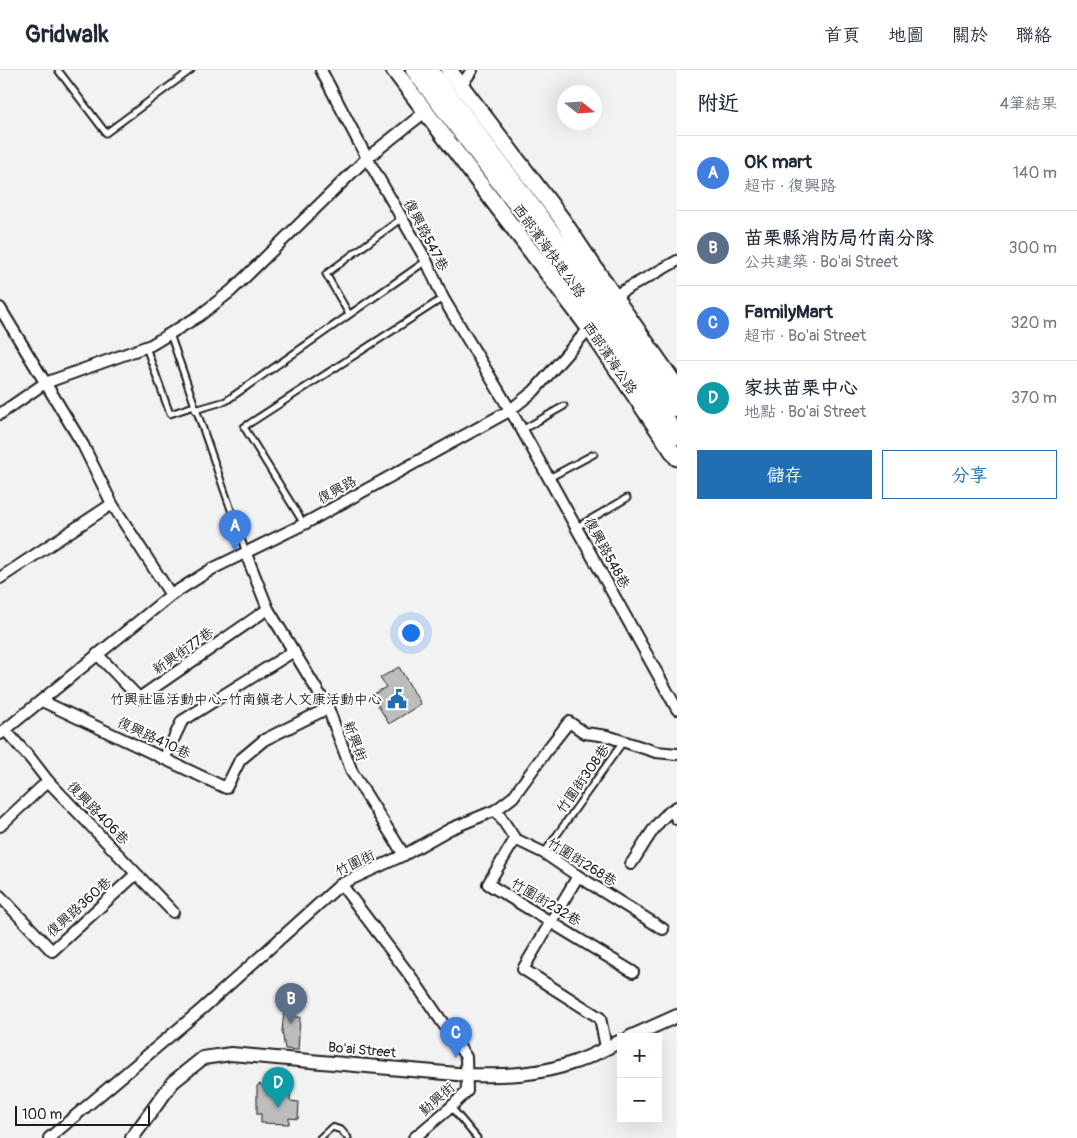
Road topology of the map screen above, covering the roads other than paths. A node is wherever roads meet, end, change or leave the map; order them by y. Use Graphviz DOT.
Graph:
graph roads {
  1 [pos="58,70"];
  2 [pos="191,70"];
  3 [pos="321,70"];
  4 [pos="394,70"];
  5 [pos="414,70"];
  6 [pos="430,70"];
  7 [pos="449,70"];
  8 [pos="472,70"];
  9 [pos="461,86"];
  10 [pos="425,112"];
  11 [pos="367,158"];
  12 [pos="402,218"];
  13 [pos="426,260"];
  14 [pos="677,261"];
  15 [pos="442,298"];
  16 [pos="0,308"];
  17 [pos="349,314"];
  18 [pos="603,314"];
  19 [pos="170,334"];
  20 [pos="146,347"];
  21 [pos="45,382"];
  22 [pos="677,387"];
  23 [pos="564,406"];
  24 [pos="195,408"];
  25 [pos="677,408"];
  26 [pos="510,411"];
  27 [pos="0,414"];
  28 [pos="522,430"];
  29 [pos="677,436"];
  30 [pos="594,454"];
  31 [pos="677,458"];
  32 [pos="549,478"];
  33 [pos="627,498"];
  34 [pos="112,504"];
  35 [pos="304,524"];
  36 [pos="577,527"];
  37 [pos="246,554"];
  38 [pos="0,578"];
  39 [pos="171,595"];
  40 [pos="268,609"];
  41 [pos="294,651"];
  42 [pos="97,654"];
  43 [pos="42,701"];
  44 [pos="328,708"];
  45 [pos="677,709"];
  46 [pos="3,732"];
  47 [pos="623,742"];
  48 [pos="677,754"];
  49 [pos="164,759"];
  50 [pos="48,781"];
  51 [pos="496,810"];
  52 [pos="675,812"];
  53 [pos="0,826"];
  54 [pos="515,839"];
  55 [pos="544,853"];
  56 [pos="404,855"];
  57 [pos="631,864"];
  58 [pos="136,874"];
  59 [pos="578,876"];
  60 [pos="341,884"];
  61 [pos="0,896"];
  62 [pos="174,912"];
  63 [pos="551,921"];
  64 [pos="663,929"];
  65 [pos="633,972"];
  66 [pos="677,1016"];
  67 [pos="639,1033"];
  68 [pos="617,1043"];
  69 [pos="606,1047"];
  70 [pos="468,1075"];
  71 [pos="450,1108"];
  72 [pos="49,1138"];
  73 [pos="132,1138"];
  74 [pos="320,1138"];
  75 [pos="348,1138"];
  76 [pos="414,1138"];
  77 [pos="477,1138"];
  1 -- 2 [label="lane"];
  3 -- 11 [label="street, 復興路547巷"];
  4 -- 10 [label="main road, 西部濱海公路"];
  5 -- 18 [label="highway, 西部濱海快速公路"];
  6 -- 18 [label="highway, 西部濱海快速公路"];
  7 -- 9 [label="main road, 西部濱海公路"];
  8 -- 9 [label="street"];
  9 -- 18 [label="main road, 西部濱海公路"];
  10 -- 11 [label="street"];
  10 -- 18 [label="main road, 西部濱海公路"];
  11 -- 12 [label="street, 復興路547巷"];
  11 -- 19 [label="street"];
  12 -- 13 [label="street, 復興路547巷"];
  12 -- 17 [label="lane"];
  13 -- 15 [label="street, 復興路547巷"];
  13 -- 17 [label="lane"];
  14 -- 18 [label="street, 復興路"];
  15 -- 26 [label="street, 復興路547巷"];
  15 -- 35 [label="lane"];
  16 -- 21 [label="street"];
  17 -- 24 [label="lane"];
  18 -- 22 [label="main road, 西部濱海公路"];
  18 -- 25 [label="highway, 西部濱海快速公路"];
  18 -- 26 [label="street, 復興路"];
  18 -- 29 [label="highway, 西部濱海快速公路"];
  18 -- 31 [label="main road, 西部濱海公路"];
  19 -- 20 [label="street"];
  19 -- 24 [label="lane"];
  20 -- 21 [label="street"];
  20 -- 24 [label="lane"];
  21 -- 27 [label="street"];
  21 -- 34 [label="street"];
  23 -- 28 [label="lane"];
  24 -- 37 [label="lane"];
  26 -- 28 [label="street, 復興路548巷"];
  26 -- 35 [label="street, 復興路"];
  28 -- 32 [label="street, 復興路548巷"];
  30 -- 32 [label="lane"];
  32 -- 36 [label="street, 復興路548巷"];
  33 -- 36 [label="lane"];
  34 -- 38 [label="street"];
  34 -- 39 [label="street"];
  35 -- 37 [label="street, 復興路"];
  36 -- 45 [label="street, 復興路548巷"];
  37 -- 39 [label="street, 復興路"];
  37 -- 40 [label="street, 新興街"];
  39 -- 42 [label="street, 復興路"];
  40 -- 41 [label="street, 新興街"];
  40 -- 42 [label="street, 新興街77巷"];
  41 -- 44 [label="street, 新興街"];
  41 -- 49 [label="street"];
  42 -- 43 [label="street, 復興路"];
  43 -- 46 [label="street, 復興路"];
  43 -- 49 [label="street, 復興路410巷"];
  44 -- 49 [label="street, 復興路410巷"];
  44 -- 56 [label="street, 新興街"];
  46 -- 50 [label="street, 復興路406巷"];
  47 -- 48 [label="street, 竹圍街"];
  47 -- 51 [label="street, 竹圍街"];
  47 -- 55 [label="lane, 竹圍街308巷"];
  50 -- 53 [label="street"];
  50 -- 58 [label="street, 復興路406巷"];
  51 -- 54 [label="street"];
  51 -- 56 [label="street, 竹圍街"];
  52 -- 57 [label="street"];
  54 -- 55 [label="street, 竹圍街268巷"];
  54 -- 63 [label="street, 竹圍街232巷"];
  55 -- 59 [label="street, 竹圍街268巷"];
  56 -- 60 [label="street, 竹圍街"];
  58 -- 61 [label="street, 復興路360巷"];
  58 -- 62 [label="street, 復興路406巷"];
  59 -- 63 [label="street"];
  59 -- 64 [label="street, 竹圍街268巷"];
  60 -- 70 [label="street"];
  60 -- 72 [label="street, 竹圍街"];
  63 -- 65 [label="street, 竹圍街232巷"];
  63 -- 69 [label="street"];
  66 -- 67 [label="street"];
  68 -- 69 [label="street, Bo'ai Street"];
  69 -- 70 [label="street, Bo'ai Street"];
  70 -- 71 [label="street, 勤興街"];
  70 -- 73 [label="street, Bo'ai Street"];
  71 -- 76 [label="street, 勤興街"];
  71 -- 77 [label="lane"];
  74 -- 75 [label="lane"];
}
